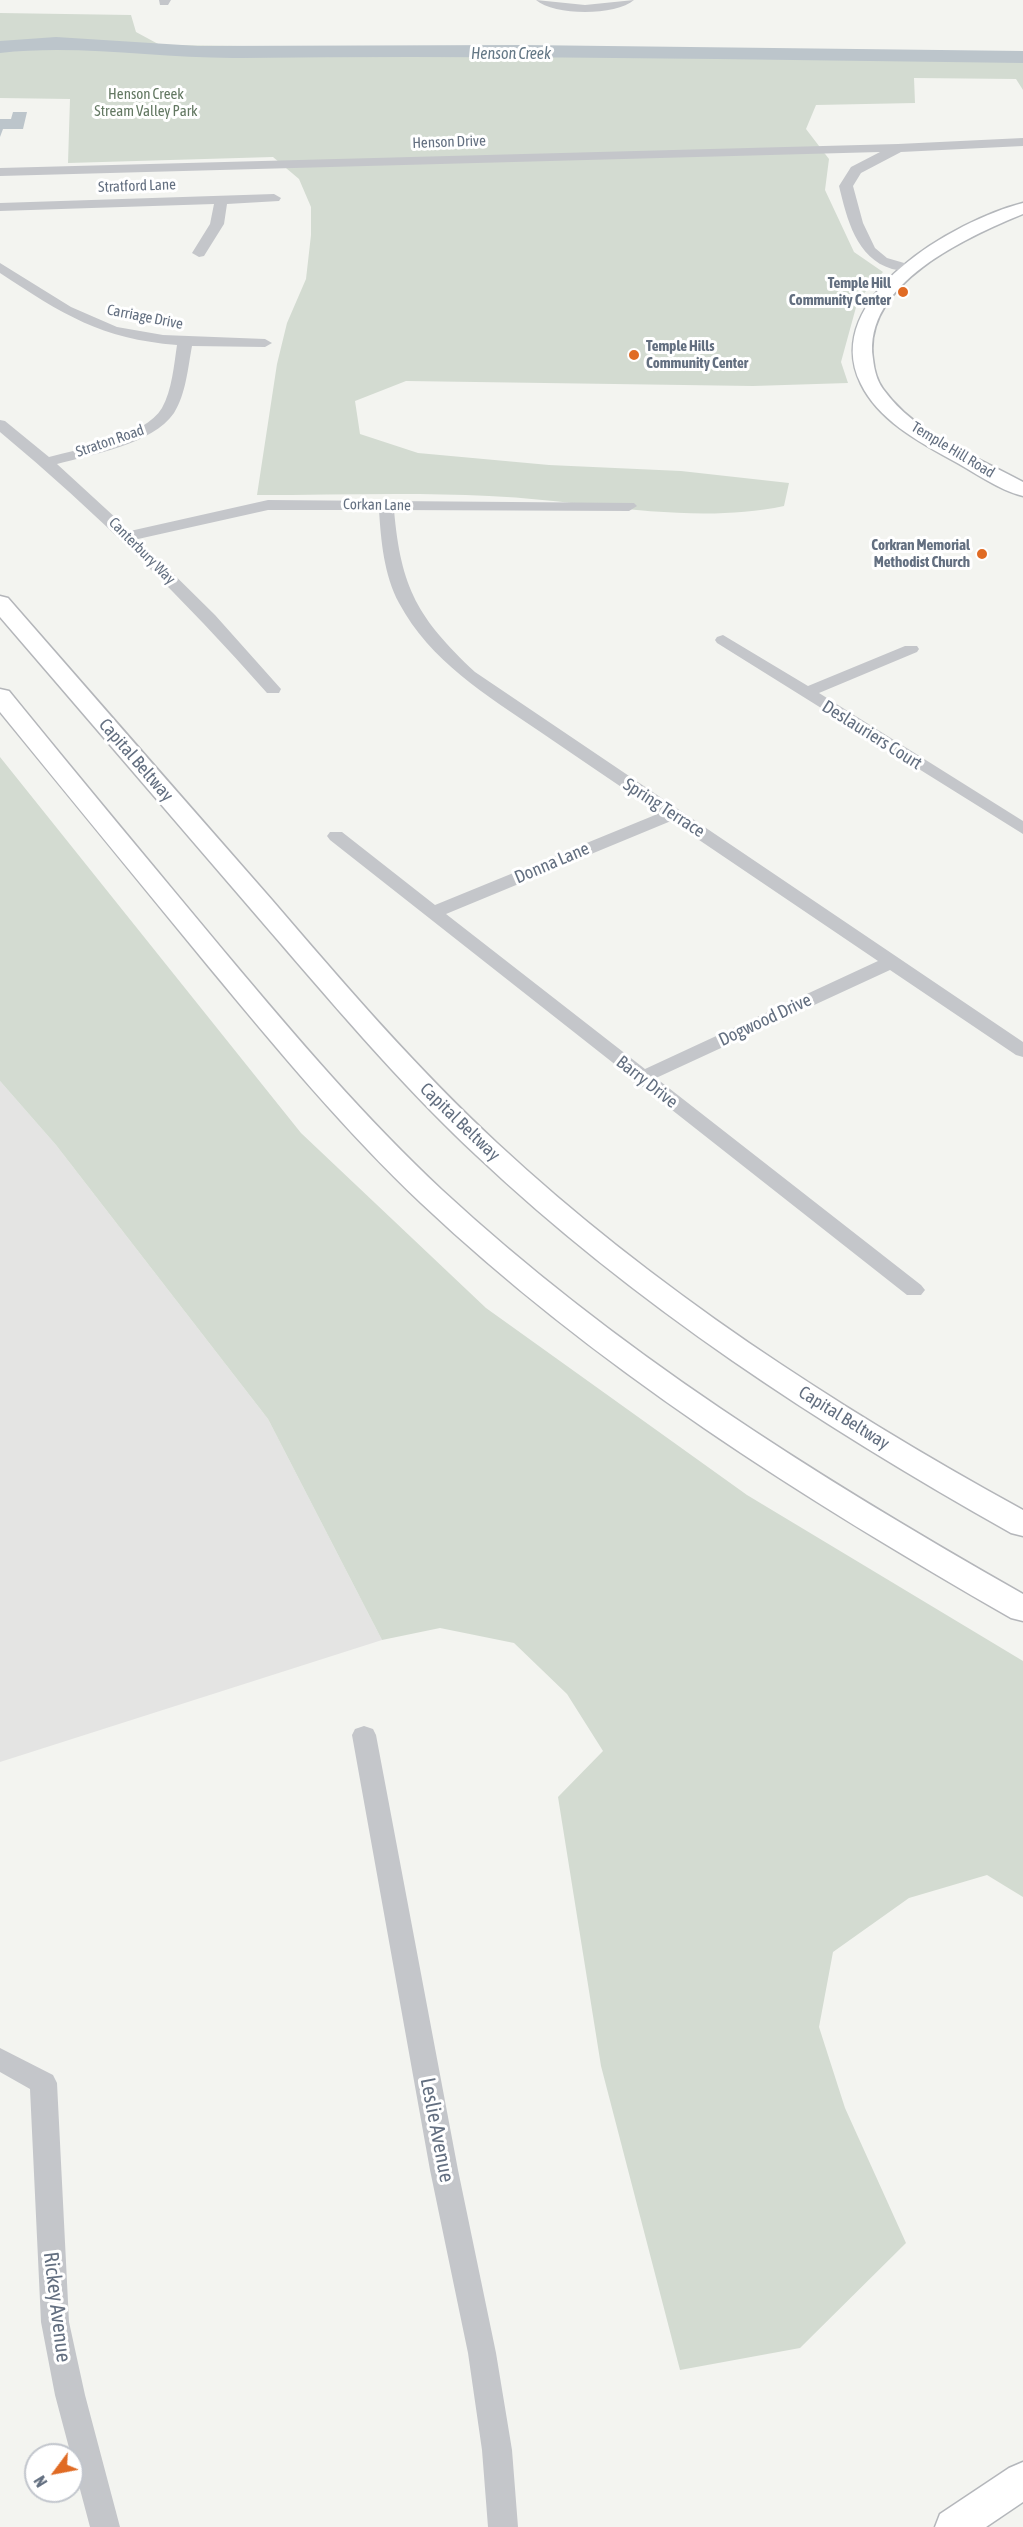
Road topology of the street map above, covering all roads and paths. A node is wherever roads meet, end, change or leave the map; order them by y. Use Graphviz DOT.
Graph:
graph roads {
  1 [pos="542,0"];
  2 [pos="628,0"];
  3 [pos="1023,142"];
  4 [pos="832,148"];
  5 [pos="898,148"];
  6 [pos="0,172"];
  7 [pos="846,186"];
  8 [pos="274,198"];
  9 [pos="221,200"];
  10 [pos="0,207"];
  11 [pos="1020,211"];
  12 [pos="199,254"];
  13 [pos="0,267"];
  14 [pos="906,268"];
  15 [pos="185,342"];
  16 [pos="265,343"];
  17 [pos="0,424"];
  18 [pos="47,462"];
  19 [pos="1023,490"];
  20 [pos="386,505"];
  21 [pos="628,506"];
  22 [pos="129,536"];
  23 [pos="0,603"];
  24 [pos="723,639"];
  25 [pos="911,649"];
  26 [pos="273,689"];
  27 [pos="806,693"];
  28 [pos="0,696"];
  29 [pos="670,814"];
  30 [pos="1023,829"];
  31 [pos="336,836"];
  32 [pos="434,912"];
  33 [pos="889,963"];
  34 [pos="1023,1051"];
  35 [pos="640,1078"];
  36 [pos="914,1290"];
  37 [pos="1023,1524"];
  38 [pos="1023,1610"];
  39 [pos="364,1735"];
  40 [pos="0,2059"];
  41 [pos="1023,2480"];
  42 [pos="105,2527"];
  43 [pos="503,2527"];
  44 [pos="954,2527"];
  1 -- 2 [label="street"];
  3 -- 5 [label="street, Henson Drive"];
  4 -- 5 [label="street, Henson Drive"];
  4 -- 6 [label="street, Henson Drive"];
  4 -- 7 [label="street"];
  5 -- 7 [label="street"];
  7 -- 14 [label="street"];
  8 -- 9 [label="street, Stratford Lane"];
  9 -- 10 [label="street, Stratford Lane"];
  9 -- 12 [label="street"];
  11 -- 14 [label="main road, Temple Hill Road"];
  13 -- 15 [label="street, Carriage Drive"];
  14 -- 19 [label="main road, Temple Hill Road"];
  15 -- 16 [label="street, Carriage Drive"];
  15 -- 18 [label="street, Straton Road"];
  17 -- 18 [label="street, Canterbury Way"];
  18 -- 22 [label="street, Canterbury Way"];
  20 -- 21 [label="street, Corkan Lane"];
  20 -- 22 [label="street, Corkan Lane"];
  20 -- 29 [label="street, Spring Terrace"];
  22 -- 26 [label="street, Canterbury Way"];
  23 -- 37 [label="highway, Capital Beltway"];
  24 -- 27 [label="street, Deslauriers Court"];
  25 -- 27 [label="street"];
  27 -- 30 [label="street, Deslauriers Court"];
  28 -- 38 [label="highway"];
  29 -- 32 [label="street, Donna Lane"];
  29 -- 33 [label="street, Spring Terrace"];
  31 -- 32 [label="street, Barry Drive"];
  32 -- 35 [label="street, Barry Drive"];
  33 -- 34 [label="street, Spring Terrace"];
  33 -- 35 [label="street, Dogwood Drive"];
  35 -- 36 [label="street, Barry Drive"];
  39 -- 43 [label="street, Leslie Avenue"];
  40 -- 42 [label="street, Rickey Avenue"];
  41 -- 44 [label="main road"];
}
